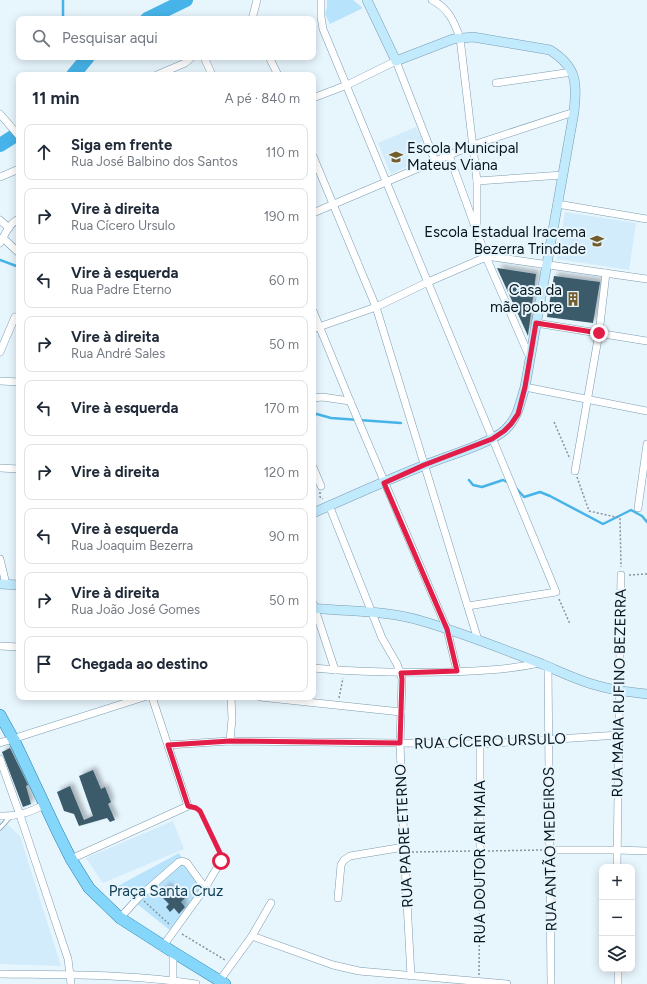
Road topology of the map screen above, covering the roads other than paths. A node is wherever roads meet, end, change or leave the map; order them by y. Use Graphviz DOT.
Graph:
graph roads {
  1 [pos="257,0"];
  2 [pos="321,0"];
  3 [pos="367,0"];
  4 [pos="432,0"];
  5 [pos="253,16"];
  6 [pos="460,38"];
  7 [pos="188,60"];
  8 [pos="205,60"];
  9 [pos="270,60"];
  10 [pos="396,61"];
  11 [pos="164,72"];
  12 [pos="211,72"];
  13 [pos="276,72"];
  14 [pos="572,72"];
  15 [pos="496,83"];
  16 [pos="347,85"];
  17 [pos="316,97"];
  18 [pos="574,112"];
  19 [pos="0,114"];
  20 [pos="16,133"];
  21 [pos="473,145"];
  22 [pos="449,155"];
  23 [pos="435,161"];
  24 [pos="316,163"];
  25 [pos="16,170"];
  26 [pos="563,175"];
  27 [pos="0,178"];
  28 [pos="477,181"];
  29 [pos="387,182"];
  30 [pos="333,204"];
  31 [pos="558,204"];
  32 [pos="316,212"];
  33 [pos="647,219"];
  34 [pos="0,220"];
  35 [pos="16,220"];
  36 [pos="9,228"];
  37 [pos="477,231"];
  38 [pos="2,240"];
  39 [pos="16,251"];
  40 [pos="486,258"];
  41 [pos="547,264"];
  42 [pos="606,273"];
  43 [pos="647,279"];
  44 [pos="428,282"];
  45 [pos="376,307"];
  46 [pos="15,317"];
  47 [pos="536,323"];
  48 [pos="316,328"];
  49 [pos="599,333"];
  50 [pos="647,341"];
  51 [pos="0,352"];
  52 [pos="530,358"];
  53 [pos="0,381"];
  54 [pos="16,382"];
  55 [pos="525,387"];
  56 [pos="316,398"];
  57 [pos="587,399"];
  58 [pos="350,401"];
  59 [pos="647,410"];
  60 [pos="492,439"];
  61 [pos="647,444"];
  62 [pos="424,465"];
  63 [pos="0,468"];
  64 [pos="16,468"];
  65 [pos="575,471"];
  66 [pos="316,475"];
  67 [pos="384,483"];
  68 [pos="321,486"];
  69 [pos="329,506"];
  70 [pos="638,508"];
  71 [pos="316,512"];
  72 [pos="0,559"];
  73 [pos="621,575"];
  74 [pos="3,584"];
  75 [pos="16,585"];
  76 [pos="468,606"];
  77 [pos="316,607"];
  78 [pos="372,612"];
  79 [pos="316,613"];
  80 [pos="447,629"];
  81 [pos="478,640"];
  82 [pos="0,646"];
  83 [pos="16,647"];
  84 [pos="539,663"];
  85 [pos="548,667"];
  86 [pos="316,668"];
  87 [pos="335,670"];
  88 [pos="457,671"];
  89 [pos="401,673"];
  90 [pos="619,691"];
  91 [pos="647,694"];
  92 [pos="134,700"];
  93 [pos="153,700"];
  94 [pos="231,700"];
  95 [pos="286,700"];
  96 [pos="401,712"];
  97 [pos="0,715"];
  98 [pos="619,735"];
  99 [pos="14,738"];
  100 [pos="548,740"];
  101 [pos="230,741"];
  102 [pos="0,743"];
  103 [pos="400,743"];
  104 [pos="480,744"];
  105 [pos="168,745"];
  106 [pos="0,760"];
  107 [pos="44,805"];
  108 [pos="20,815"];
  109 [pos="0,816"];
  110 [pos="11,816"];
  111 [pos="0,828"];
  112 [pos="404,847"];
  113 [pos="550,850"];
  114 [pos="617,850"];
  115 [pos="480,851"];
  116 [pos="647,851"];
  117 [pos="71,859"];
  118 [pos="221,861"];
  119 [pos="617,864"];
  120 [pos="205,888"];
  121 [pos="338,898"];
  122 [pos="271,903"];
  123 [pos="120,918"];
  124 [pos="252,936"];
  125 [pos="163,946"];
  126 [pos="173,952"];
  127 [pos="618,972"];
  128 [pos="0,974"];
  129 [pos="71,974"];
  130 [pos="412,976"];
  131 [pos="173,982"];
  132 [pos="222,982"];
  133 [pos="71,984"];
  134 [pos="196,984"];
  135 [pos="507,984"];
  136 [pos="551,984"];
  137 [pos="618,984"];
  1 -- 5 [label="street"];
  2 -- 16 [label="street"];
  3 -- 10 [label="main road"];
  4 -- 6 [label="street"];
  6 -- 10 [label="main road"];
  6 -- 14 [label="main road"];
  6 -- 21 [label="street"];
  7 -- 11 [label="street"];
  8 -- 12 [label="street"];
  9 -- 13 [label="street"];
  10 -- 16 [label="street"];
  10 -- 23 [label="street"];
  14 -- 15 [label="street"];
  14 -- 18 [label="main road"];
  16 -- 17 [label="street"];
  16 -- 29 [label="street"];
  18 -- 21 [label="street"];
  18 -- 26 [label="main road"];
  19 -- 20 [label="street"];
  21 -- 22 [label="street"];
  21 -- 28 [label="street"];
  22 -- 23 [label="street"];
  22 -- 37 [label="street"];
  23 -- 29 [label="street"];
  24 -- 30 [label="street"];
  25 -- 27 [label="street"];
  26 -- 28 [label="street"];
  26 -- 31 [label="main road"];
  28 -- 37 [label="street"];
  29 -- 30 [label="street"];
  29 -- 44 [label="street"];
  30 -- 32 [label="street"];
  30 -- 45 [label="street"];
  31 -- 33 [label="street"];
  31 -- 41 [label="main road"];
  34 -- 36 [label="street"];
  35 -- 36 [label="street"];
  36 -- 38 [label="street"];
  37 -- 40 [label="street"];
  38 -- 39 [label="street"];
  40 -- 41 [label="street"];
  40 -- 44 [label="street"];
  40 -- 52 [label="street"];
  41 -- 42 [label="street"];
  41 -- 47 [label="main road"];
  42 -- 43 [label="street"];
  42 -- 49 [label="street"];
  44 -- 45 [label="street"];
  44 -- 60 [label="street"];
  45 -- 48 [label="street"];
  45 -- 62 [label="street"];
  46 -- 51 [label="street"];
  47 -- 49 [label="street"];
  47 -- 52 [label="main road"];
  48 -- 58 [label="street"];
  49 -- 50 [label="street"];
  49 -- 57 [label="street"];
  52 -- 55 [label="main road"];
  53 -- 54 [label="street"];
  55 -- 57 [label="street"];
  55 -- 60 [label="main road"];
  56 -- 58 [label="street"];
  57 -- 59 [label="street"];
  57 -- 65 [label="street"];
  58 -- 67 [label="street"];
  60 -- 62 [label="main road"];
  60 -- 76 [label="street"];
  61 -- 70 [label="street"];
  62 -- 67 [label="main road"];
  62 -- 76 [label="street"];
  63 -- 64 [label="street"];
  66 -- 68 [label="street"];
  67 -- 69 [label="main road"];
  67 -- 80 [label="street"];
  69 -- 71 [label="main road"];
  69 -- 78 [label="street"];
  72 -- 74 [label="street"];
  73 -- 90 [label="street, RUA MARIA RUFINO BEZERRA"];
  74 -- 75 [label="main road"];
  76 -- 81 [label="street"];
  77 -- 78 [label="main road"];
  78 -- 80 [label="main road"];
  78 -- 89 [label="street"];
  79 -- 87 [label="street"];
  80 -- 81 [label="main road"];
  80 -- 88 [label="street"];
  81 -- 84 [label="main road"];
  82 -- 83 [label="street"];
  84 -- 85 [label="main road"];
  84 -- 88 [label="street"];
  85 -- 90 [label="main road"];
  85 -- 100 [label="street, RUA ANTÃO MEDEIROS"];
  86 -- 87 [label="street"];
  87 -- 89 [label="street"];
  88 -- 89 [label="street"];
  89 -- 96 [label="street, RUA PADRE ETERNO"];
  90 -- 91 [label="main road"];
  90 -- 98 [label="street, RUA MARIA RUFINO BEZERRA"];
  92 -- 99 [label="street"];
  93 -- 105 [label="street"];
  94 -- 101 [label="street"];
  95 -- 96 [label="street"];
  96 -- 103 [label="street, RUA PADRE ETERNO"];
  97 -- 99 [label="main road"];
  98 -- 100 [label="street, RUA CÍCERO URSULO"];
  98 -- 114 [label="street, RUA MARIA RUFINO BEZERRA"];
  99 -- 102 [label="street"];
  99 -- 107 [label="main road"];
  100 -- 104 [label="street, RUA CÍCERO URSULO"];
  100 -- 113 [label="street, RUA ANTÃO MEDEIROS"];
  101 -- 103 [label="street, RUA CÍCERO URSULO"];
  101 -- 105 [label="street, RUA CÍCERO URSULO"];
  103 -- 104 [label="street, RUA CÍCERO URSULO"];
  103 -- 112 [label="street, RUA PADRE ETERNO"];
  104 -- 115 [label="street, RUA DOUTOR ARI MAIA"];
  105 -- 117 [label="street"];
  106 -- 108 [label="street"];
  107 -- 108 [label="street"];
  107 -- 117 [label="main road"];
  108 -- 110 [label="street"];
  108 -- 129 [label="street"];
  109 -- 110 [label="street"];
  110 -- 111 [label="lane"];
  112 -- 121 [label="street"];
  112 -- 130 [label="street, RUA PADRE ETERNO"];
  113 -- 114 [label="street"];
  113 -- 136 [label="street, RUA ANTÃO MEDEIROS"];
  114 -- 116 [label="street"];
  114 -- 119 [label="street, RUA MARIA RUFINO BEZERRA"];
  117 -- 123 [label="main road"];
  118 -- 120 [label="street"];
  120 -- 123 [label="street"];
  120 -- 125 [label="street"];
  122 -- 124 [label="street"];
  123 -- 125 [label="main road"];
  124 -- 130 [label="street"];
  124 -- 132 [label="street"];
  125 -- 126 [label="main road"];
  126 -- 131 [label="street"];
  126 -- 132 [label="main road"];
  127 -- 137 [label="street"];
  128 -- 129 [label="street"];
  129 -- 131 [label="street"];
  129 -- 133 [label="street"];
  130 -- 135 [label="street"];
  131 -- 134 [label="street"];
}
